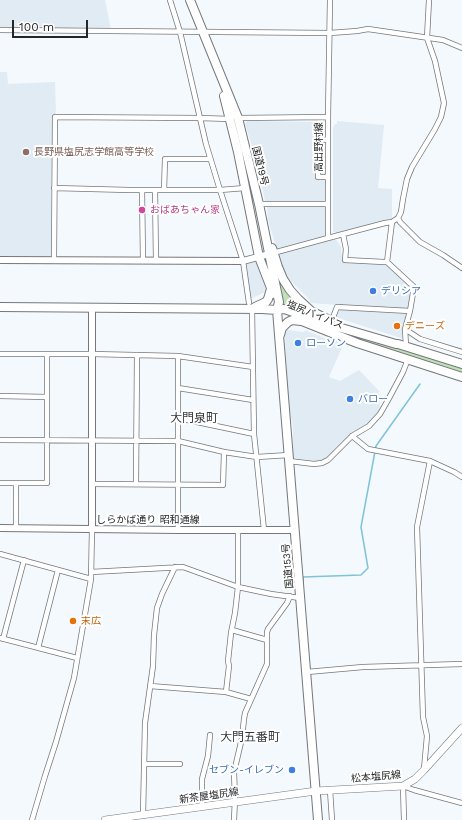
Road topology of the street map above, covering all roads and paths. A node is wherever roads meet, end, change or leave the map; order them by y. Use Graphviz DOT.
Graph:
graph roads {
  1 [pos="170,0"];
  2 [pos="190,0"];
  3 [pos="330,0"];
  4 [pos="429,0"];
  5 [pos="0,30"];
  6 [pos="180,32"];
  7 [pos="202,32"];
  8 [pos="330,32"];
  9 [pos="427,38"];
  10 [pos="462,48"];
  11 [pos="200,118"];
  12 [pos="328,118"];
  13 [pos="234,119"];
  14 [pos="328,140"];
  15 [pos="210,159"];
  16 [pos="328,177"];
  17 [pos="54,188"];
  18 [pos="245,188"];
  19 [pos="255,188"];
  20 [pos="142,190"];
  21 [pos="155,190"];
  22 [pos="164,190"];
  23 [pos="220,190"];
  24 [pos="259,204"];
  25 [pos="328,204"];
  26 [pos="248,205"];
  27 [pos="398,218"];
  28 [pos="392,222"];
  29 [pos="343,234"];
  30 [pos="328,238"];
  31 [pos="271,254"];
  32 [pos="259,257"];
  33 [pos="0,260"];
  34 [pos="54,260"];
  35 [pos="143,260"];
  36 [pos="156,260"];
  37 [pos="243,261"];
  38 [pos="387,262"];
  39 [pos="462,268"];
  40 [pos="271,288"];
  41 [pos="0,307"];
  42 [pos="250,307"];
  43 [pos="92,308"];
  44 [pos="277,310"];
  45 [pos="410,311"];
  46 [pos="332,320"];
  47 [pos="301,321"];
  48 [pos="405,329"];
  49 [pos="279,339"];
  50 [pos="402,345"];
  51 [pos="462,352"];
  52 [pos="0,354"];
  53 [pos="47,354"];
  54 [pos="92,354"];
  55 [pos="137,355"];
  56 [pos="178,356"];
  57 [pos="408,359"];
  58 [pos="462,364"];
  59 [pos="253,367"];
  60 [pos="462,377"];
  61 [pos="178,388"];
  62 [pos="0,396"];
  63 [pos="47,397"];
  64 [pos="253,400"];
  65 [pos="178,418"];
  66 [pos="254,434"];
  67 [pos="352,436"];
  68 [pos="0,440"];
  69 [pos="48,440"];
  70 [pos="92,440"];
  71 [pos="137,441"];
  72 [pos="178,441"];
  73 [pos="224,452"];
  74 [pos="257,458"];
  75 [pos="289,458"];
  76 [pos="430,461"];
  77 [pos="462,477"];
  78 [pos="0,483"];
  79 [pos="16,483"];
  80 [pos="92,484"];
  81 [pos="136,484"];
  82 [pos="177,485"];
  83 [pos="0,528"];
  84 [pos="16,528"];
  85 [pos="92,529"];
  86 [pos="178,530"];
  87 [pos="238,530"];
  88 [pos="264,530"];
  89 [pos="295,530"];
  90 [pos="0,554"];
  91 [pos="24,560"];
  92 [pos="175,567"];
  93 [pos="58,570"];
  94 [pos="91,572"];
  95 [pos="91,579"];
  96 [pos="238,587"];
  97 [pos="290,596"];
  98 [pos="300,598"];
  99 [pos="232,630"];
  100 [pos="2,638"];
  101 [pos="267,640"];
  102 [pos="38,648"];
  103 [pos="77,658"];
  104 [pos="462,664"];
  105 [pos="421,665"];
  106 [pos="306,672"];
  107 [pos="150,686"];
  108 [pos="226,692"];
  109 [pos="251,699"];
  110 [pos="462,728"];
  111 [pos="210,735"];
  112 [pos="144,764"];
  113 [pos="180,764"];
  114 [pos="424,770"];
  115 [pos="403,786"];
  116 [pos="330,790"];
  117 [pos="316,791"];
  118 [pos="234,802"];
  119 [pos="462,803"];
  120 [pos="202,807"];
  121 [pos="143,815"];
  122 [pos="151,817"];
  123 [pos="32,820"];
  124 [pos="105,820"];
  125 [pos="234,820"];
  126 [pos="318,820"];
  127 [pos="332,820"];
  128 [pos="404,820"];
  1 -- 6 [label="street"];
  2 -- 7 [label="highway, 国道19号"];
  3 -- 8 [label="street, 高出野村線"];
  4 -- 9 [label="street"];
  5 -- 6 [label="street"];
  6 -- 7 [label="street"];
  6 -- 11 [label="street"];
  7 -- 8 [label="street"];
  7 -- 13 [label="highway, 国道19号"];
  8 -- 9 [label="street"];
  8 -- 12 [label="street, 高出野村線"];
  9 -- 10 [label="street"];
  9 -- 27 [label="street"];
  11 -- 13 [label="street"];
  11 -- 15 [label="street"];
  11 -- 17 [label="street"];
  12 -- 13 [label="street"];
  12 -- 14 [label="street, 高出野村線"];
  13 -- 18 [label="highway, 国道19号"];
  13 -- 19 [label="highway, 国道19号"];
  14 -- 16 [label="street, 高出野村線"];
  14 -- 16 [label="street"];
  15 -- 22 [label="street"];
  15 -- 23 [label="street"];
  16 -- 25 [label="street, 高出野村線"];
  17 -- 20 [label="street"];
  17 -- 34 [label="street"];
  18 -- 19 [label="street"];
  18 -- 23 [label="street"];
  18 -- 26 [label="highway, 国道19号"];
  19 -- 24 [label="highway, 国道19号"];
  20 -- 21 [label="street"];
  20 -- 35 [label="street"];
  21 -- 22 [label="street"];
  21 -- 36 [label="street"];
  22 -- 23 [label="street"];
  23 -- 37 [label="street"];
  24 -- 25 [label="street"];
  24 -- 26 [label="street"];
  24 -- 31 [label="highway, 国道19号"];
  25 -- 30 [label="street, 高出野村線"];
  26 -- 32 [label="highway, 国道19号"];
  27 -- 28 [label="street"];
  27 -- 39 [label="street"];
  28 -- 29 [label="street"];
  28 -- 38 [label="street"];
  29 -- 30 [label="street"];
  29 -- 38 [label="street"];
  30 -- 31 [label="street"];
  31 -- 32 [label="street"];
  31 -- 44 [label="highway"];
  31 -- 46 [label="highway"];
  32 -- 37 [label="street"];
  32 -- 40 [label="highway, 国道19号"];
  33 -- 34 [label="street"];
  34 -- 35 [label="street"];
  35 -- 36 [label="street"];
  36 -- 37 [label="street"];
  37 -- 42 [label="street"];
  38 -- 45 [label="street"];
  40 -- 42 [label="highway"];
  40 -- 44 [label="highway, 国道19号"];
  41 -- 43 [label="highway"];
  42 -- 43 [label="highway"];
  42 -- 44 [label="highway"];
  42 -- 59 [label="street"];
  43 -- 54 [label="street"];
  44 -- 47 [label="highway, 塩尻バイパス"];
  44 -- 49 [label="highway, 国道153号"];
  44 -- 50 [label="highway, 塩尻バイパス"];
  45 -- 46 [label="street"];
  45 -- 48 [label="street"];
  46 -- 50 [label="highway"];
  47 -- 49 [label="highway"];
  47 -- 57 [label="highway, 塩尻バイパス"];
  48 -- 50 [label="street"];
  48 -- 51 [label="street"];
  49 -- 75 [label="highway, 国道153号"];
  50 -- 58 [label="highway, 塩尻バイパス"];
  52 -- 53 [label="street"];
  53 -- 54 [label="street"];
  53 -- 63 [label="street"];
  54 -- 55 [label="street"];
  54 -- 70 [label="street"];
  55 -- 56 [label="street"];
  55 -- 71 [label="street"];
  56 -- 59 [label="street"];
  56 -- 61 [label="street"];
  57 -- 60 [label="highway, 塩尻バイパス"];
  57 -- 67 [label="street"];
  59 -- 64 [label="street"];
  61 -- 64 [label="street"];
  61 -- 65 [label="street"];
  62 -- 63 [label="street"];
  63 -- 69 [label="street"];
  64 -- 66 [label="street"];
  65 -- 66 [label="street"];
  65 -- 72 [label="street"];
  66 -- 74 [label="street"];
  67 -- 75 [label="street"];
  67 -- 76 [label="street"];
  68 -- 69 [label="street"];
  69 -- 70 [label="street"];
  69 -- 79 [label="street"];
  70 -- 71 [label="street"];
  70 -- 80 [label="street"];
  71 -- 72 [label="street"];
  71 -- 81 [label="street"];
  72 -- 73 [label="street"];
  72 -- 82 [label="street"];
  73 -- 74 [label="street"];
  73 -- 82 [label="street"];
  74 -- 75 [label="street"];
  74 -- 88 [label="street"];
  75 -- 89 [label="highway, 国道153号"];
  76 -- 77 [label="street"];
  76 -- 105 [label="street"];
  78 -- 79 [label="street"];
  79 -- 84 [label="street"];
  80 -- 81 [label="street"];
  80 -- 85 [label="street"];
  81 -- 82 [label="street"];
  82 -- 86 [label="street"];
  83 -- 84 [label="street, しらかば通り 昭和通線"];
  84 -- 85 [label="street, しらかば通り 昭和通線"];
  85 -- 86 [label="street, しらかば通り 昭和通線"];
  85 -- 94 [label="street"];
  86 -- 87 [label="street, しらかば通り 昭和通線"];
  87 -- 88 [label="street, しらかば通り 昭和通線"];
  87 -- 96 [label="street"];
  88 -- 89 [label="street, しらかば通り 昭和通線"];
  89 -- 98 [label="highway, 国道153号"];
  90 -- 91 [label="street"];
  91 -- 93 [label="street"];
  91 -- 100 [label="street"];
  92 -- 94 [label="street"];
  92 -- 96 [label="street"];
  92 -- 107 [label="street"];
  93 -- 95 [label="street"];
  93 -- 102 [label="street"];
  94 -- 95 [label="street"];
  95 -- 103 [label="street"];
  96 -- 97 [label="street"];
  96 -- 99 [label="street"];
  97 -- 98 [label="street"];
  97 -- 101 [label="street"];
  98 -- 106 [label="highway, 国道153号"];
  99 -- 101 [label="street"];
  99 -- 108 [label="street"];
  100 -- 102 [label="street"];
  101 -- 109 [label="street"];
  102 -- 103 [label="street"];
  103 -- 123 [label="street"];
  104 -- 105 [label="street"];
  105 -- 106 [label="street"];
  105 -- 114 [label="street"];
  106 -- 117 [label="highway, 国道153号"];
  107 -- 108 [label="street"];
  107 -- 112 [label="street"];
  108 -- 109 [label="street"];
  109 -- 118 [label="street"];
  110 -- 114 [label="main road, 松本塩尻線"];
  111 -- 120 [label="street"];
  112 -- 113 [label="street"];
  112 -- 121 [label="street"];
  114 -- 115 [label="main road, 松本塩尻線"];
  115 -- 116 [label="main road, 松本塩尻線"];
  115 -- 119 [label="street"];
  115 -- 128 [label="street"];
  116 -- 117 [label="main road, 松本塩尻線"];
  116 -- 127 [label="street"];
  117 -- 118 [label="main road, 新茶屋塩尻線"];
  117 -- 126 [label="highway, 国道153号"];
  118 -- 120 [label="main road, 新茶屋塩尻線"];
  118 -- 125 [label="street"];
  120 -- 122 [label="main road, 新茶屋塩尻線"];
  121 -- 122 [label="main road, 新茶屋塩尻線"];
  121 -- 124 [label="main road, 新茶屋塩尻線"];
}
